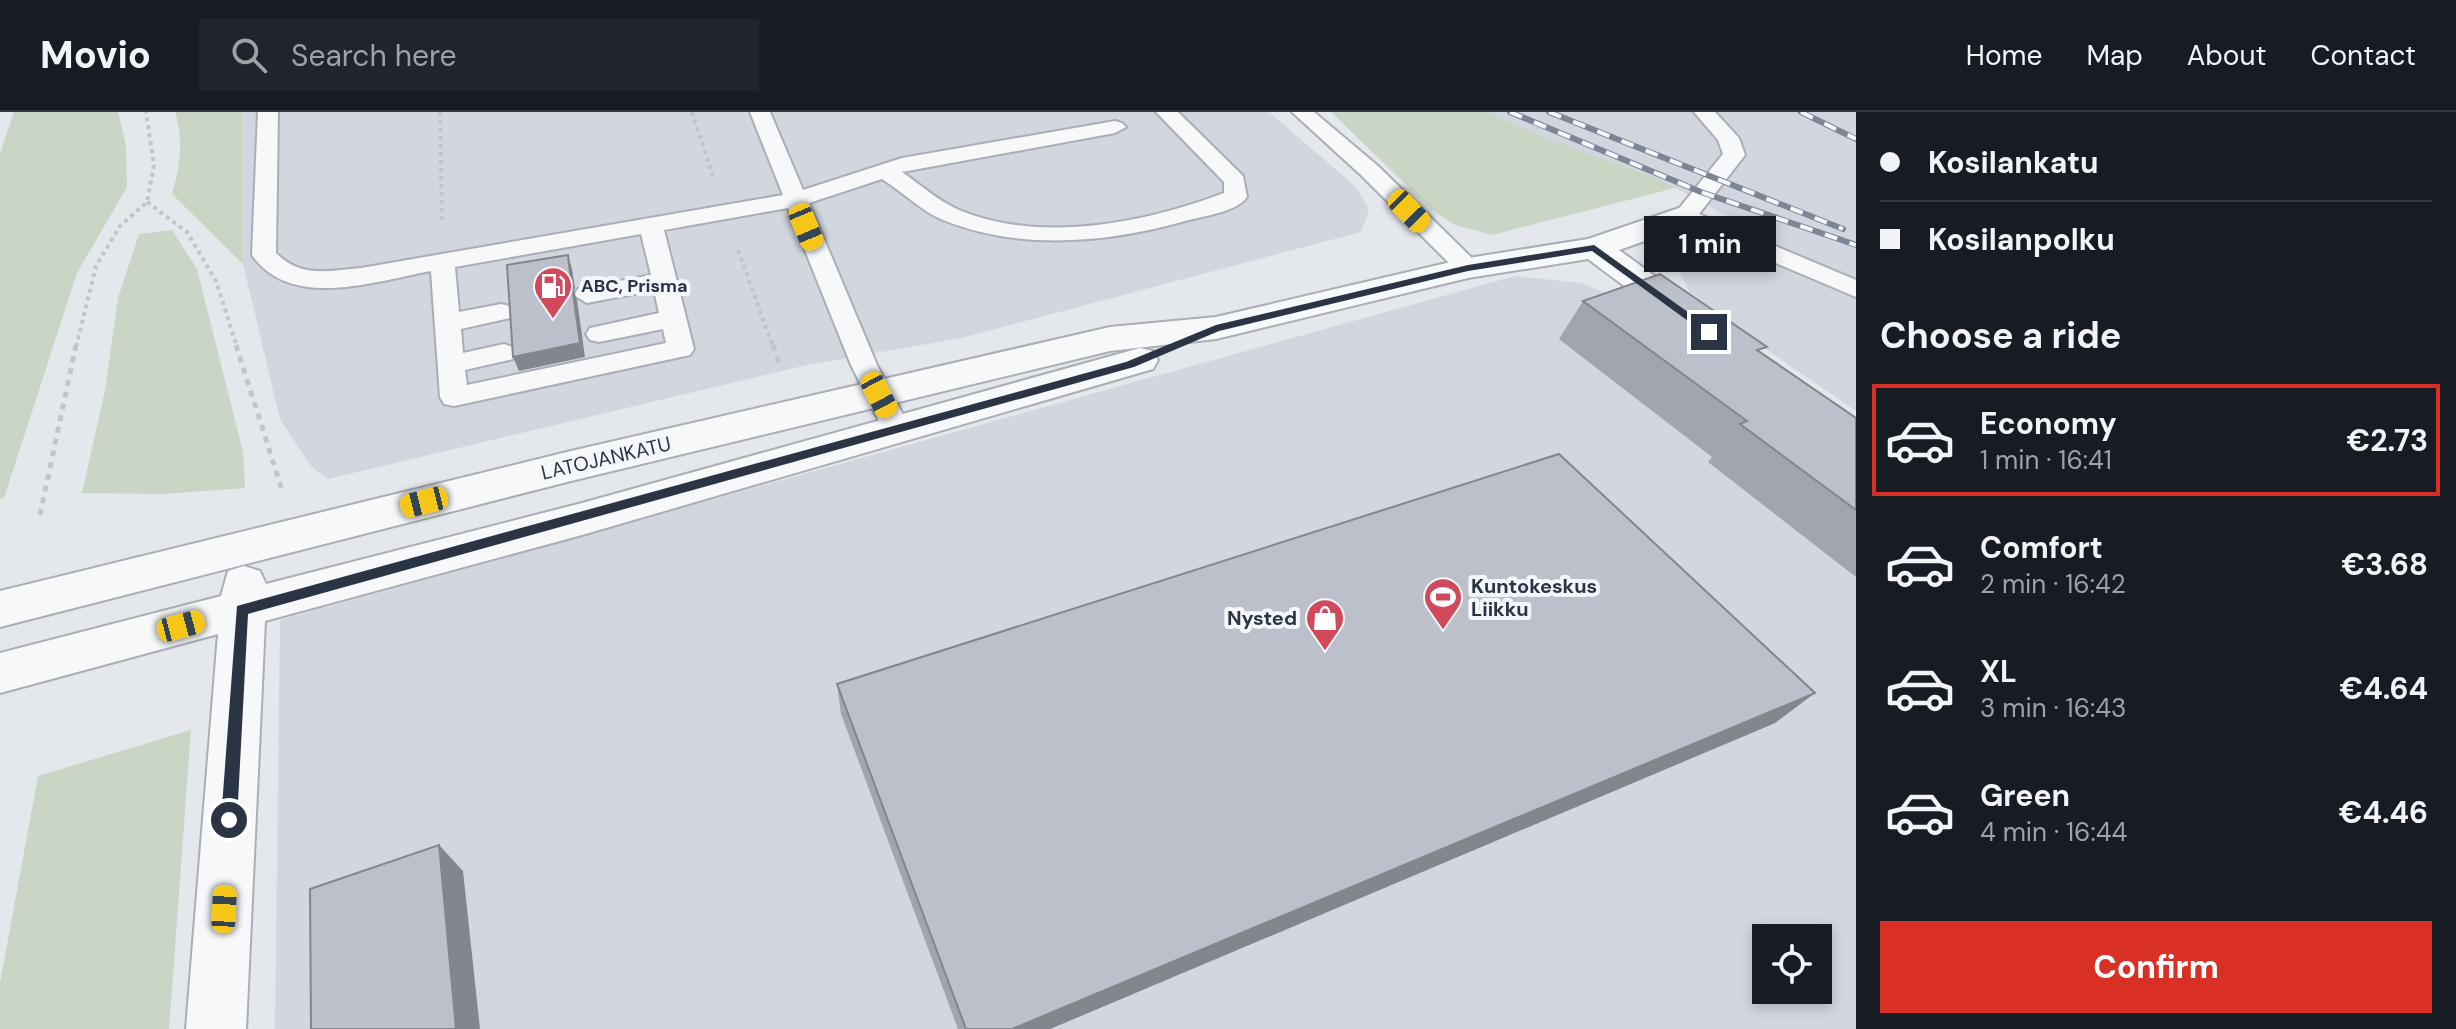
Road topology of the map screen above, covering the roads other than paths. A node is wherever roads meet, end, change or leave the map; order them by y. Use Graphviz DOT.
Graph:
graph roads {
  1 [pos="268,112"];
  2 [pos="760,112"];
  3 [pos="1166,112"];
  4 [pos="1302,112"];
  5 [pos="1704,112"];
  6 [pos="1115,127"];
  7 [pos="885,171"];
  8 [pos="795,200"];
  9 [pos="1685,216"];
  10 [pos="651,225"];
  11 [pos="1594,248"];
  12 [pos="442,262"];
  13 [pos="1468,268"];
  14 [pos="664,280"];
  15 [pos="1856,289"];
  16 [pos="587,295"];
  17 [pos="501,312"];
  18 [pos="674,318"];
  19 [pos="448,323"];
  20 [pos="599,334"];
  21 [pos="1720,340"];
  22 [pos="504,353"];
  23 [pos="452,364"];
  24 [pos="888,412"];
  25 [pos="247,546"];
  26 [pos="0,609"];
  27 [pos="242,610"];
  28 [pos="0,673"];
  29 [pos="216,1029"];
  1 -- 12 [label="lane"];
  2 -- 8 [label="lane"];
  3 -- 7 [label="lane"];
  4 -- 13 [label="lane"];
  5 -- 9 [label="lane"];
  6 -- 7 [label="lane"];
  7 -- 8 [label="lane"];
  8 -- 10 [label="lane"];
  8 -- 24 [label="lane"];
  9 -- 11 [label="street, LATOJANKATU"];
  9 -- 15 [label="lane"];
  10 -- 12 [label="lane"];
  10 -- 14 [label="lane"];
  11 -- 13 [label="street, LATOJANKATU"];
  11 -- 21 [label="street"];
  12 -- 19 [label="lane"];
  13 -- 24 [label="street, LATOJANKATU"];
  14 -- 16 [label="lane"];
  14 -- 18 [label="lane"];
  17 -- 19 [label="lane"];
  18 -- 20 [label="lane"];
  18 -- 23 [label="lane"];
  19 -- 23 [label="lane"];
  22 -- 23 [label="lane"];
  24 -- 25 [label="street, LATOJANKATU"];
  24 -- 27 [label="street, LATOJANKATU"];
  25 -- 26 [label="street, LATOJANKATU"];
  25 -- 27 [label="street"];
  27 -- 28 [label="street, LATOJANKATU"];
  27 -- 29 [label="street"];
}
